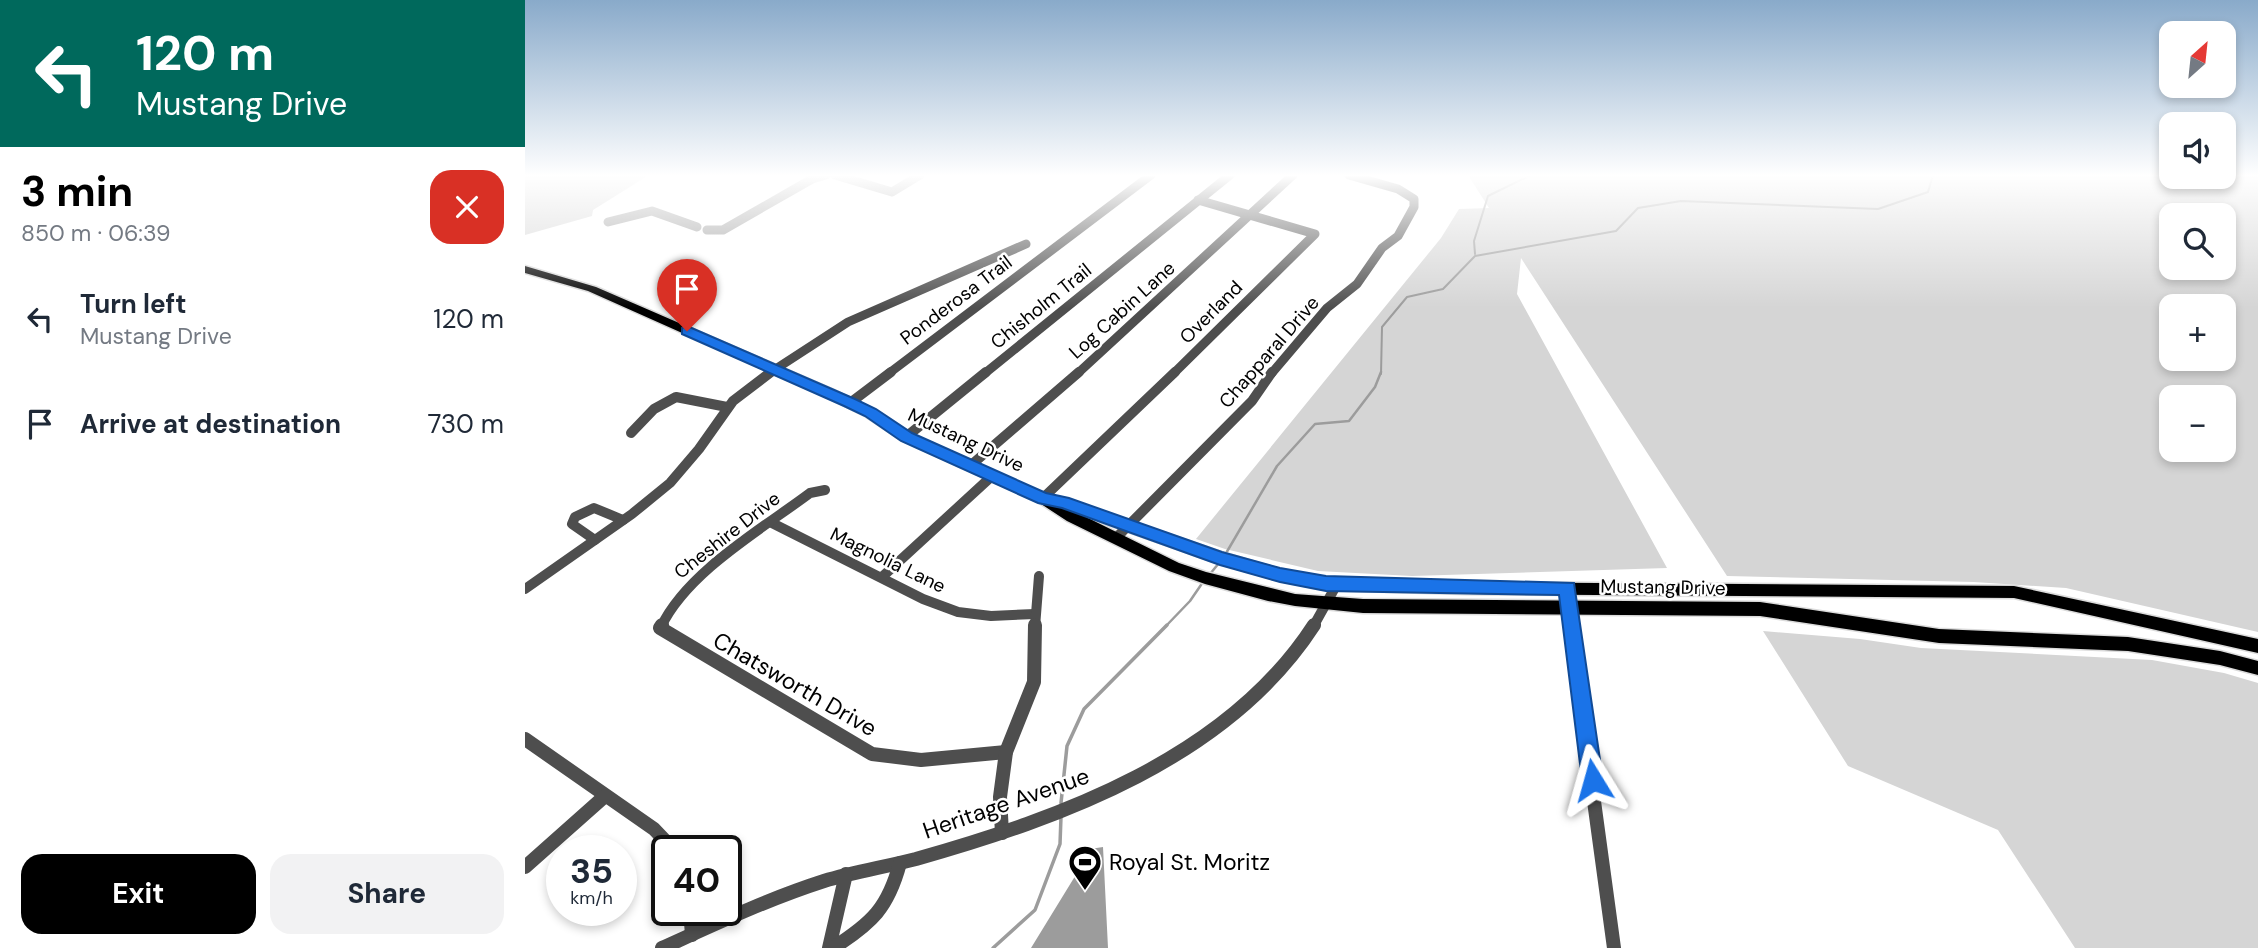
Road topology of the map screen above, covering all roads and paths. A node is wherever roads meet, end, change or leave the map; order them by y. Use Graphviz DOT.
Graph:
graph roads {
  1 [pos="1093,219"];
  2 [pos="1174,219"];
  3 [pos="1244,219"];
  4 [pos="1259,219"];
  5 [pos="1407,219"];
  6 [pos="1025,244"];
  7 [pos="525,269"];
  8 [pos="775,369"];
  9 [pos="850,403"];
  10 [pos="727,407"];
  11 [pos="631,433"];
  12 [pos="906,437"];
  13 [pos="970,466"];
  14 [pos="992,476"];
  15 [pos="825,490"];
  16 [pos="1043,498"];
  17 [pos="623,520"];
  18 [pos="772,523"];
  19 [pos="1121,532"];
  20 [pos="595,540"];
  21 [pos="1039,576"];
  22 [pos="882,577"];
  23 [pos="1337,584"];
  24 [pos="1568,588"];
  25 [pos="525,589"];
  26 [pos="1329,604"];
  27 [pos="1568,607"];
  28 [pos="1035,614"];
  29 [pos="661,621"];
  30 [pos="2258,646"];
  31 [pos="2258,668"];
  32 [pos="525,739"];
  33 [pos="1006,752"];
  34 [pos="604,796"];
  35 [pos="1002,832"];
  36 [pos="660,835"];
  37 [pos="900,863"];
  38 [pos="525,867"];
  39 [pos="846,874"];
  40 [pos="691,926"];
  41 [pos="692,935"];
  42 [pos="662,948"];
  43 [pos="831,948"];
  44 [pos="1614,948"];
  1 -- 9 [label="street, Ponderosa Trail"];
  2 -- 12 [label="street, Chisholm Trail"];
  3 -- 13 [label="street, Log Cabin Lane"];
  4 -- 16 [label="street, Overland"];
  5 -- 19 [label="street, Chapparal Drive"];
  6 -- 8 [label="street"];
  7 -- 8 [label="main road, Mustang Drive"];
  8 -- 9 [label="main road, Mustang Drive"];
  8 -- 10 [label="street"];
  9 -- 12 [label="main road, Mustang Drive"];
  10 -- 11 [label="street"];
  10 -- 17 [label="street"];
  12 -- 13 [label="main road, Mustang Drive"];
  13 -- 14 [label="main road, Mustang Drive"];
  14 -- 16 [label="main road, Mustang Drive"];
  14 -- 22 [label="street"];
  15 -- 18 [label="street, Cheshire Drive"];
  16 -- 19 [label="main road, Mustang Drive"];
  17 -- 20 [label="street"];
  17 -- 20 [label="street"];
  18 -- 22 [label="street, Magnolia Lane"];
  18 -- 29 [label="street, Cheshire Drive"];
  19 -- 23 [label="main road, Mustang Drive"];
  19 -- 26 [label="main road, Mustang Drive"];
  20 -- 25 [label="street"];
  21 -- 28 [label="street"];
  22 -- 28 [label="street, Magnolia Lane"];
  23 -- 24 [label="main road, Mustang Drive"];
  23 -- 26 [label="street, Heritage Avenue"];
  24 -- 27 [label="street"];
  24 -- 30 [label="main road, Mustang Drive"];
  26 -- 27 [label="main road, Mustang Drive"];
  26 -- 35 [label="street, Heritage Avenue"];
  27 -- 31 [label="main road, Mustang Drive"];
  27 -- 44 [label="street"];
  28 -- 33 [label="street"];
  29 -- 33 [label="street, Chatsworth Drive"];
  32 -- 34 [label="street"];
  33 -- 35 [label="street"];
  34 -- 36 [label="street"];
  34 -- 38 [label="street"];
  35 -- 37 [label="street, Heritage Avenue"];
  37 -- 39 [label="street, Heritage Avenue"];
  37 -- 43 [label="street"];
  39 -- 41 [label="street, Heritage Avenue"];
  39 -- 43 [label="street"];
  40 -- 41 [label="street"];
  41 -- 42 [label="street, Heritage Avenue"];
}
